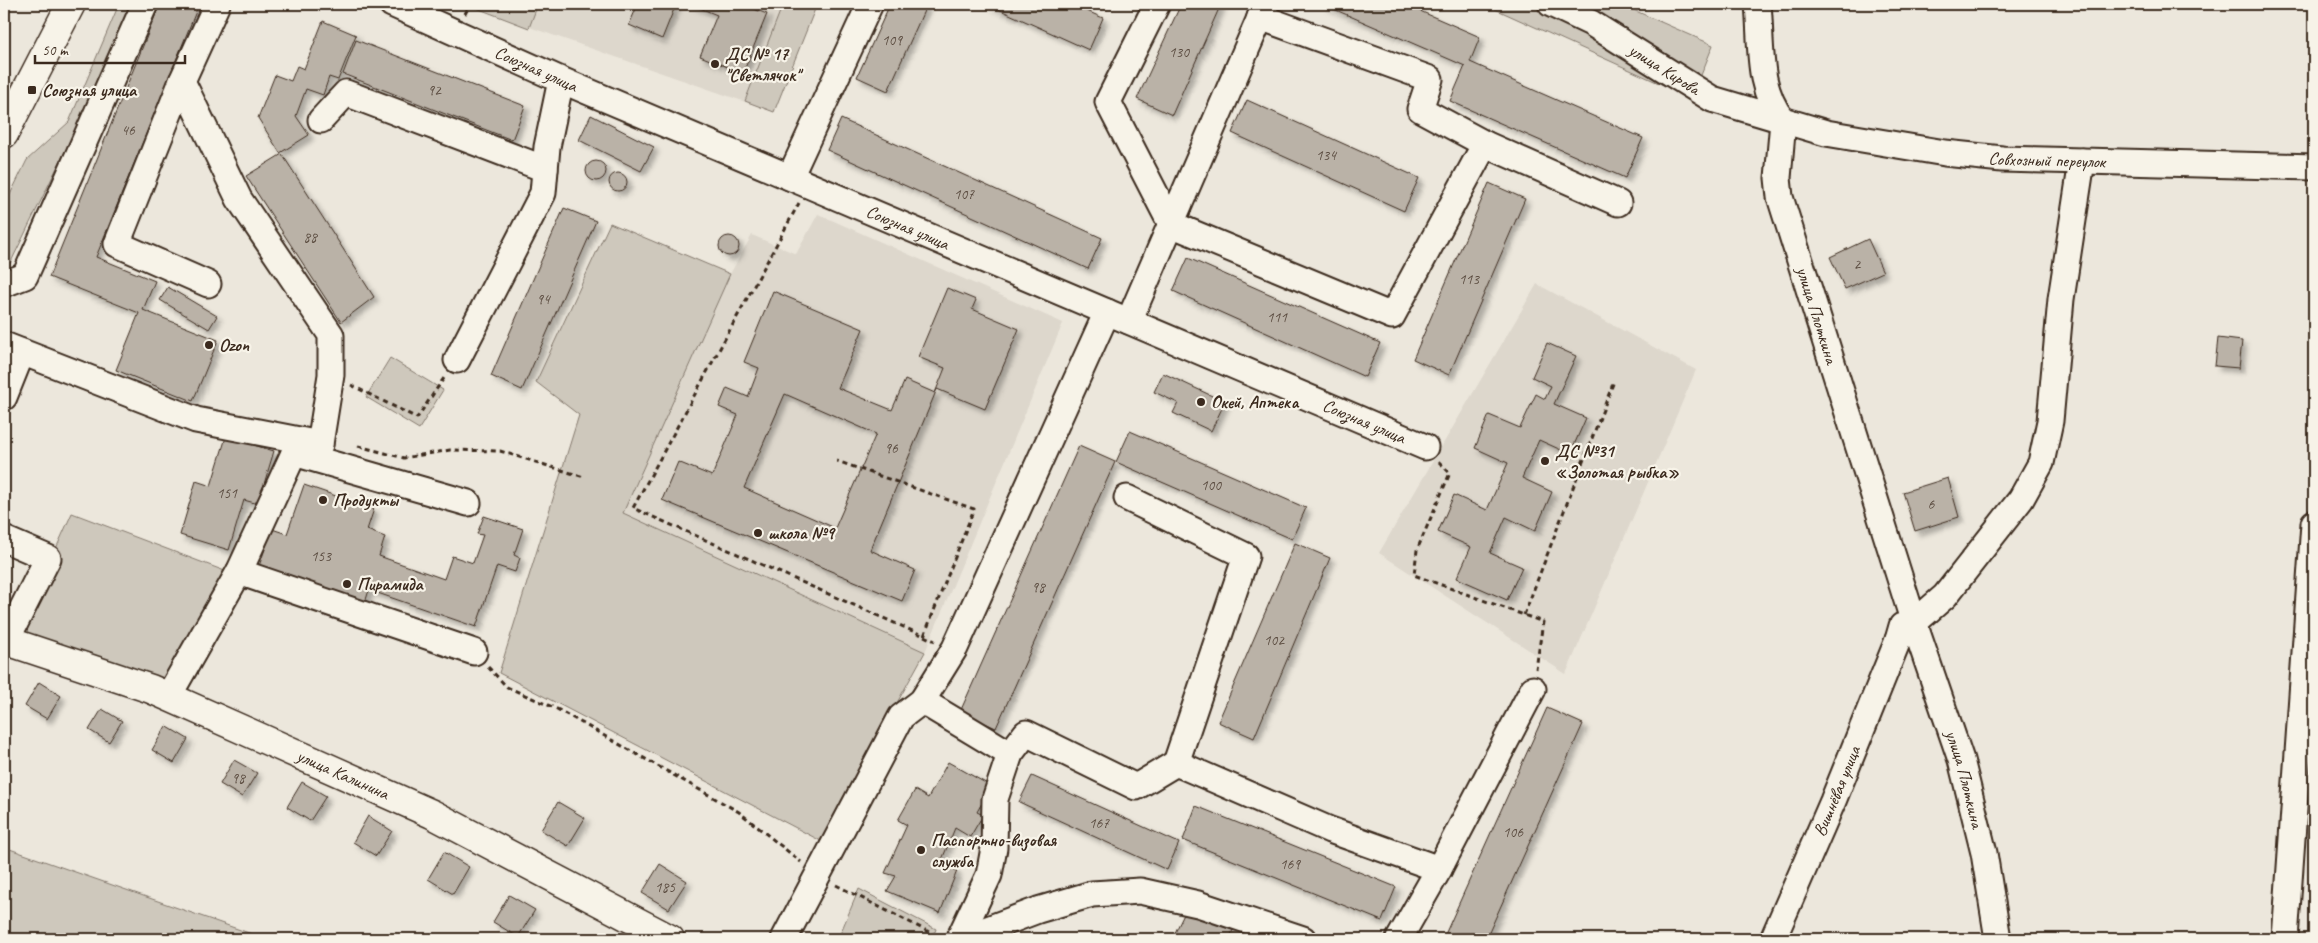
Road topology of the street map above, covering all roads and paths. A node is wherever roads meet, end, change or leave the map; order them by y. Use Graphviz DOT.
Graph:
graph roads {
  1 [pos="71,4"];
  2 [pos="146,4"];
  3 [pos="217,4"];
  4 [pos="392,4"];
  5 [pos="870,4"];
  6 [pos="1157,4"];
  7 [pos="1551,4"];
  8 [pos="1758,4"];
  9 [pos="1263,10"];
  10 [pos="561,80"];
  11 [pos="182,81"];
  12 [pos="321,120"];
  13 [pos="1783,121"];
  14 [pos="4,134"];
  15 [pos="1485,144"];
  16 [pos="2082,161"];
  17 [pos="2314,166"];
  18 [pos="545,169"];
  19 [pos="799,181"];
  20 [pos="1618,203"];
  21 [pos="1170,224"];
  22 [pos="4,284"];
  23 [pos="208,284"];
  24 [pos="1118,317"];
  25 [pos="13,349"];
  26 [pos="457,360"];
  27 [pos="331,375"];
  28 [pos="1614,381"];
  29 [pos="4,397"];
  30 [pos="321,440"];
  31 [pos="1425,447"];
  32 [pos="294,453"];
  33 [pos="837,461"];
  34 [pos="584,477"];
  35 [pos="1127,498"];
  36 [pos="468,503"];
  37 [pos="2314,523"];
  38 [pos="4,539"];
  39 [pos="239,572"];
  40 [pos="1524,615"];
  41 [pos="1906,632"];
  42 [pos="5,641"];
  43 [pos="474,652"];
  44 [pos="1533,689"];
  45 [pos="168,696"];
  46 [pos="922,701"];
  47 [pos="1010,754"];
  48 [pos="1176,763"];
  49 [pos="1440,869"];
  50 [pos="818,876"];
  51 [pos="981,935"];
  52 [pos="670,939"];
  53 [pos="784,939"];
  54 [pos="943,939"];
  55 [pos="959,939"];
  56 [pos="1303,939"];
  57 [pos="1399,939"];
  58 [pos="1773,939"];
  59 [pos="1998,939"];
  60 [pos="2285,939"];
  1 -- 14 [label="main road"];
  2 -- 22 [label="street"];
  3 -- 11 [label="street"];
  4 -- 10 [label="street, Союзная улица"];
  5 -- 19 [label="street"];
  6 -- 21 [label="street"];
  7 -- 13 [label="street, улица Кирова"];
  8 -- 13 [label="street"];
  9 -- 15 [label="street"];
  9 -- 21 [label="street"];
  10 -- 18 [label="street"];
  10 -- 19 [label="street, Союзная улица"];
  11 -- 23 [label="street"];
  11 -- 27 [label="street"];
  12 -- 18 [label="street"];
  13 -- 16 [label="street, Совхозный переулок"];
  13 -- 41 [label="street, улица Плоткина"];
  15 -- 20 [label="street"];
  15 -- 21 [label="street"];
  16 -- 17 [label="street, Совхозный переулок"];
  16 -- 41 [label="street"];
  18 -- 26 [label="street"];
  19 -- 24 [label="street, Союзная улица"];
  19 -- 33 [label="path"];
  21 -- 24 [label="street"];
  24 -- 31 [label="street, Союзная улица"];
  24 -- 46 [label="street"];
  25 -- 29 [label="street"];
  25 -- 30 [label="street"];
  26 -- 27 [label="path"];
  27 -- 30 [label="street"];
  28 -- 40 [label="path"];
  30 -- 32 [label="street"];
  30 -- 34 [label="path"];
  31 -- 40 [label="path"];
  32 -- 36 [label="street"];
  32 -- 39 [label="street"];
  35 -- 48 [label="street"];
  37 -- 60 [label="street"];
  38 -- 42 [label="street"];
  39 -- 43 [label="street"];
  39 -- 45 [label="street"];
  40 -- 44 [label="path"];
  41 -- 58 [label="street, Вишнёвая улица"];
  41 -- 59 [label="street, улица Плоткина"];
  42 -- 45 [label="main road, улица Калинина"];
  43 -- 50 [label="path"];
  44 -- 49 [label="street"];
  45 -- 52 [label="main road, улица Калинина"];
  46 -- 47 [label="street"];
  46 -- 50 [label="street"];
  47 -- 48 [label="street"];
  47 -- 55 [label="street"];
  48 -- 49 [label="street"];
  49 -- 57 [label="street"];
  50 -- 53 [label="street"];
  50 -- 54 [label="path"];
  51 -- 56 [label="street"];
}
